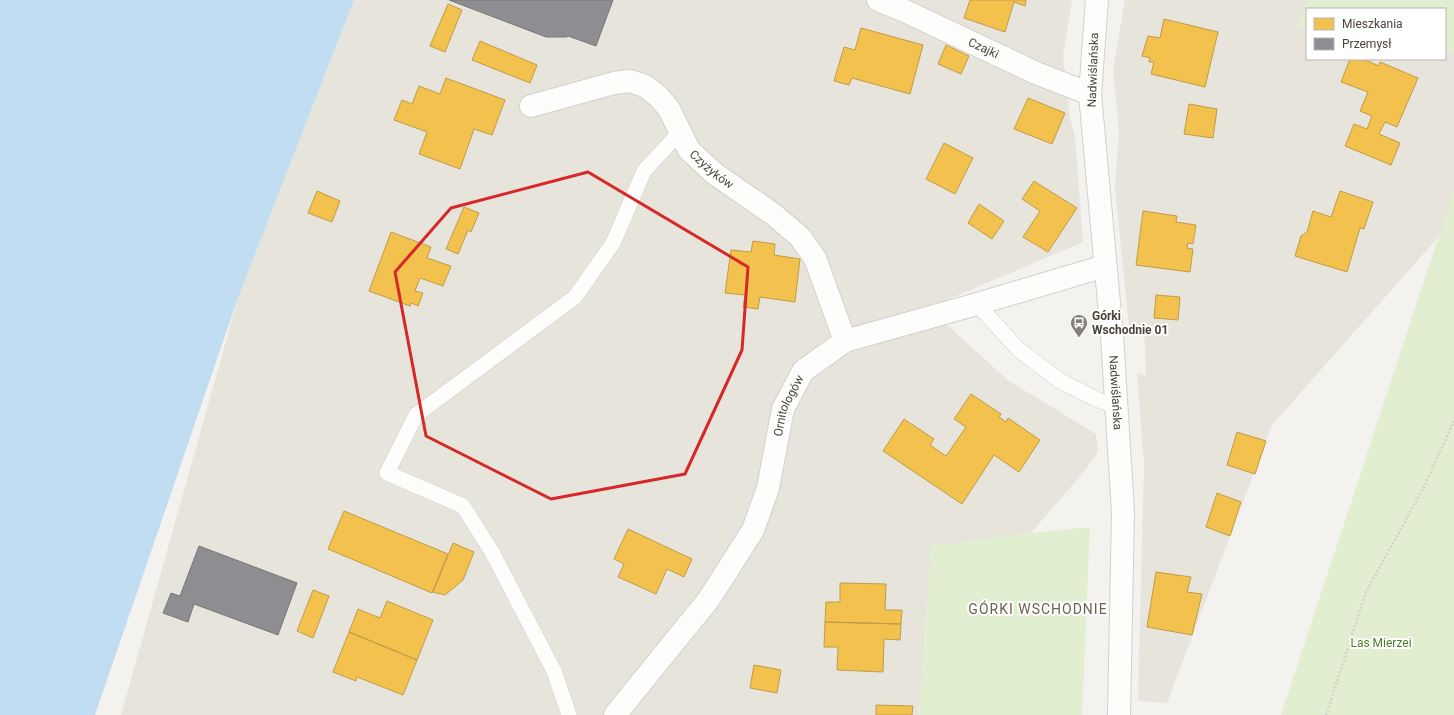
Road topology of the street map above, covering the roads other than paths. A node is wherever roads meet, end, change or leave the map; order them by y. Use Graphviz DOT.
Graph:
graph roads {
  1 [pos="878,0"];
  2 [pos="1097,0"];
  3 [pos="1090,94"];
  4 [pos="531,106"];
  5 [pos="680,132"];
  6 [pos="1105,266"];
  7 [pos="977,304"];
  8 [pos="845,341"];
  9 [pos="1116,406"];
  10 [pos="568,715"];
  11 [pos="615,715"];
  12 [pos="1119,715"];
  1 -- 3 [label="street, Czajki"];
  2 -- 3 [label="street, Nadwiślańska"];
  3 -- 6 [label="street, Nadwiślańska"];
  4 -- 5 [label="street, Czyżyków"];
  5 -- 8 [label="street, Czyżyków"];
  5 -- 10 [label="lane"];
  6 -- 7 [label="street, Ornitologów"];
  6 -- 9 [label="street, Nadwiślańska"];
  7 -- 8 [label="street, Ornitologów"];
  7 -- 9 [label="lane"];
  8 -- 11 [label="street, Ornitologów"];
  9 -- 12 [label="street, Nadwiślańska"];
}
